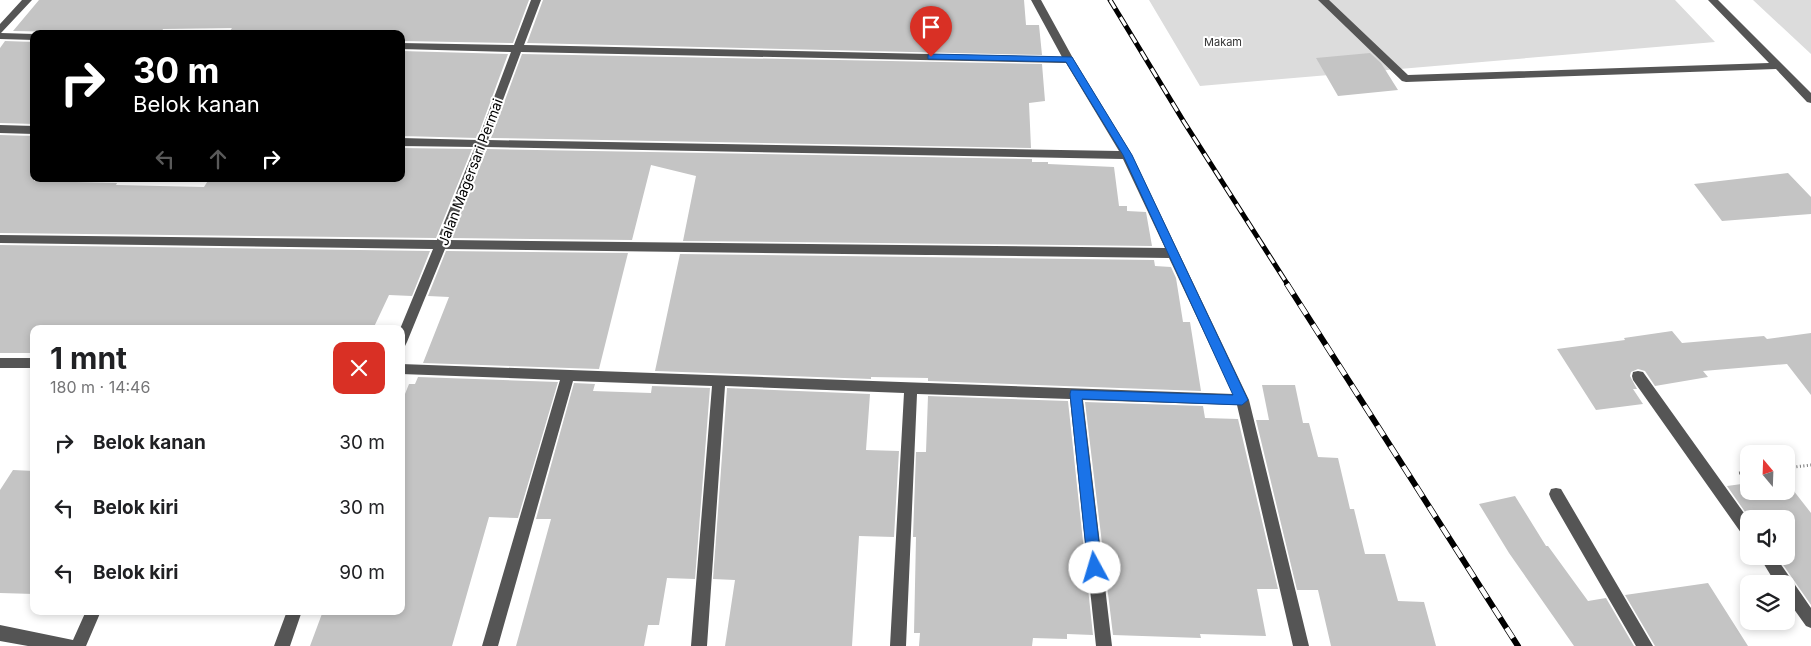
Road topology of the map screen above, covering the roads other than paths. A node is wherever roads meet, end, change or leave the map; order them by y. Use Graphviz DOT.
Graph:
graph roads {
  1 [pos="27,0"];
  2 [pos="536,0"];
  3 [pos="1036,0"];
  4 [pos="1323,0"];
  5 [pos="1713,0"];
  6 [pos="0,30"];
  7 [pos="0,36"];
  8 [pos="30,37"];
  9 [pos="405,46"];
  10 [pos="518,49"];
  11 [pos="1069,60"];
  12 [pos="1777,66"];
  13 [pos="1811,99"];
  14 [pos="0,129"];
  15 [pos="30,130"];
  16 [pos="405,142"];
  17 [pos="481,145"];
  18 [pos="1128,155"];
  19 [pos="0,238"];
  20 [pos="442,244"];
  21 [pos="1172,253"];
  22 [pos="405,332"];
  23 [pos="0,363"];
  24 [pos="30,363"];
  25 [pos="405,368"];
  26 [pos="568,375"];
  27 [pos="1638,376"];
  28 [pos="719,380"];
  29 [pos="911,388"];
  30 [pos="1076,394"];
  31 [pos="1242,400"];
  32 [pos="1556,494"];
  33 [pos="1740,519"];
  34 [pos="1795,598"];
  35 [pos="92,615"];
  36 [pos="294,615"];
  37 [pos="1811,621"];
  38 [pos="0,633"];
  39 [pos="68,646"];
  40 [pos="78,646"];
  41 [pos="282,646"];
  42 [pos="490,646"];
  43 [pos="699,646"];
  44 [pos="898,646"];
  45 [pos="1104,646"];
  46 [pos="1301,646"];
  47 [pos="1645,646"];
  1 -- 6 [label="street"];
  2 -- 10 [label="street, Jalan Magersari Permai"];
  3 -- 11 [label="street"];
  4 -- 12 [label="street"];
  5 -- 12 [label="street"];
  7 -- 8 [label="street"];
  9 -- 10 [label="street"];
  10 -- 11 [label="street"];
  10 -- 17 [label="street, Jalan Magersari Permai"];
  11 -- 18 [label="street"];
  12 -- 13 [label="street"];
  14 -- 15 [label="street"];
  16 -- 17 [label="street"];
  17 -- 18 [label="street"];
  17 -- 20 [label="street, Jalan Magersari Permai"];
  18 -- 21 [label="street"];
  19 -- 20 [label="street"];
  20 -- 21 [label="street"];
  20 -- 22 [label="street, Jalan Magersari Permai"];
  21 -- 31 [label="street"];
  23 -- 24 [label="street"];
  25 -- 26 [label="street"];
  26 -- 28 [label="street"];
  26 -- 42 [label="street"];
  27 -- 33 [label="street"];
  28 -- 29 [label="street"];
  28 -- 43 [label="street"];
  29 -- 30 [label="street"];
  29 -- 44 [label="street"];
  30 -- 31 [label="street"];
  30 -- 45 [label="street"];
  31 -- 46 [label="street"];
  32 -- 47 [label="street"];
  34 -- 37 [label="street"];
  35 -- 40 [label="street"];
  36 -- 41 [label="street"];
  38 -- 39 [label="street"];
}
